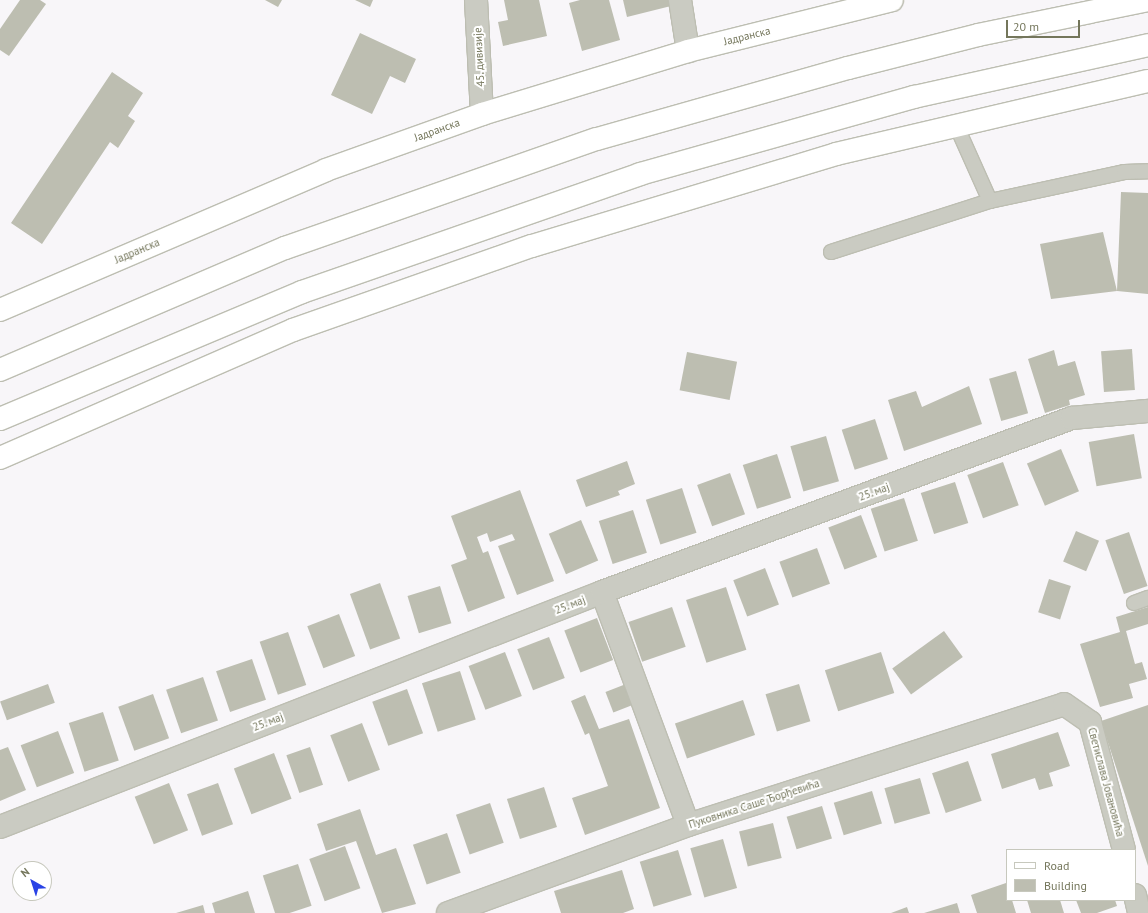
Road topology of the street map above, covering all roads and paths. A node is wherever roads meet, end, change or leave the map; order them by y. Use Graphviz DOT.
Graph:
graph roads {
  1 [pos="476,0"];
  2 [pos="680,0"];
  3 [pos="892,0"];
  4 [pos="1148,0"];
  5 [pos="1148,45"];
  6 [pos="688,50"];
  7 [pos="1148,80"];
  8 [pos="482,114"];
  9 [pos="956,125"];
  10 [pos="1148,171"];
  11 [pos="990,201"];
  12 [pos="831,252"];
  13 [pos="3,305"];
  14 [pos="0,370"];
  15 [pos="1148,410"];
  16 [pos="0,419"];
  17 [pos="0,458"];
  18 [pos="602,592"];
  19 [pos="1148,598"];
  20 [pos="1134,603"];
  21 [pos="1064,704"];
  22 [pos="688,826"];
  23 [pos="0,827"];
  24 [pos="1124,849"];
  25 [pos="1136,900"];
  26 [pos="448,913"];
  27 [pos="1139,913"];
  1 -- 8 [label="street, 45. дивизије"];
  2 -- 6 [label="street"];
  3 -- 6 [label="main road, Јадранска"];
  4 -- 14 [label="main road"];
  5 -- 16 [label="main road"];
  6 -- 8 [label="main road, Јадранска"];
  7 -- 9 [label="main road"];
  8 -- 13 [label="main road, Јадранска"];
  9 -- 11 [label="lane"];
  9 -- 17 [label="main road"];
  10 -- 11 [label="lane"];
  11 -- 12 [label="lane"];
  15 -- 18 [label="street, 25. мај"];
  18 -- 22 [label="street"];
  18 -- 23 [label="street, 25. мај"];
  19 -- 20 [label="lane"];
  21 -- 22 [label="street, Пуковника Саше Ђорђевића"];
  21 -- 24 [label="street, Светислава Јовановића"];
  22 -- 26 [label="street, Пуковника Саше Ђорђевића"];
  25 -- 27 [label="street"];
}
